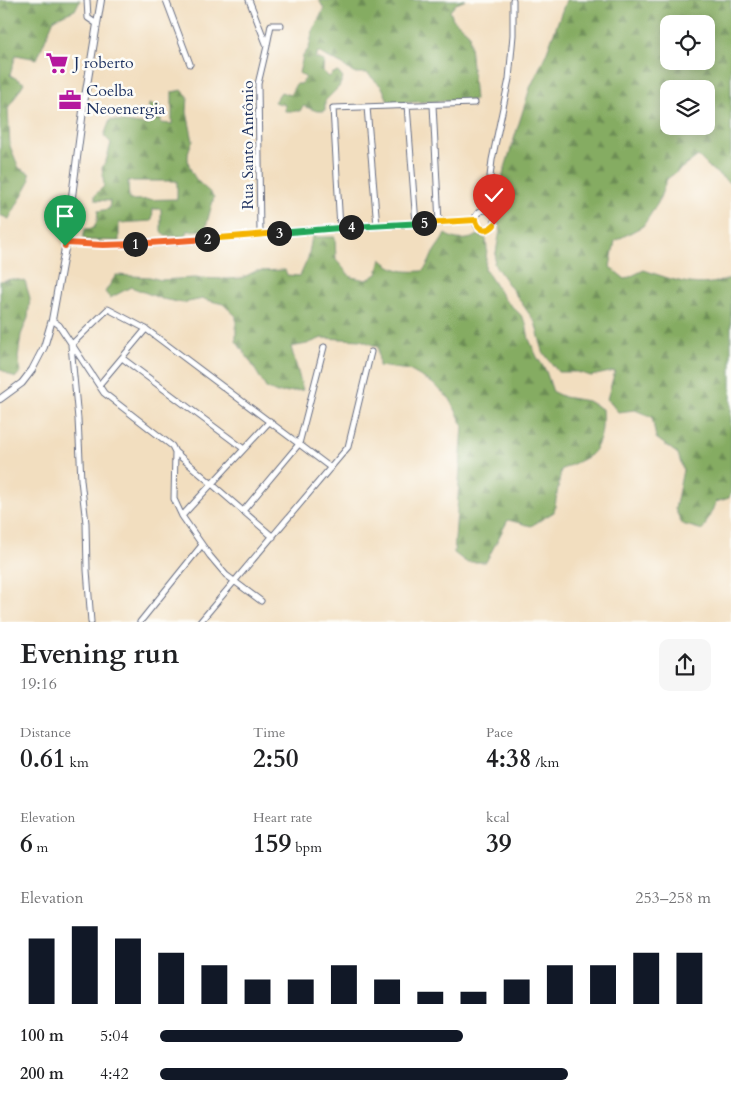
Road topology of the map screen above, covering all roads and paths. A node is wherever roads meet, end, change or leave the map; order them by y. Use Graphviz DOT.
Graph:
graph roads {
  1 [pos="87,0"];
  2 [pos="101,0"];
  3 [pos="166,0"];
  4 [pos="248,0"];
  5 [pos="513,0"];
  6 [pos="97,24"];
  7 [pos="281,25"];
  8 [pos="267,46"];
  9 [pos="190,64"];
  10 [pos="475,103"];
  11 [pos="433,105"];
  12 [pos="408,106"];
  13 [pos="367,107"];
  14 [pos="486,210"];
  15 [pos="476,220"];
  16 [pos="439,223"];
  17 [pos="416,224"];
  18 [pos="376,226"];
  19 [pos="340,228"];
  20 [pos="260,234"];
  21 [pos="66,243"];
  22 [pos="52,320"];
  23 [pos="146,329"];
  24 [pos="71,345"];
  25 [pos="324,347"];
  26 [pos="371,352"];
  27 [pos="122,358"];
  28 [pos="99,385"];
  29 [pos="0,399"];
  30 [pos="270,421"];
  31 [pos="299,444"];
  32 [pos="244,449"];
  33 [pos="175,452"];
  34 [pos="331,468"];
  35 [pos="212,484"];
  36 [pos="243,511"];
  37 [pos="182,516"];
  38 [pos="273,537"];
  39 [pos="202,545"];
  40 [pos="235,582"];
  41 [pos="261,602"];
  42 [pos="91,622"];
  43 [pos="140,622"];
  44 [pos="200,622"];
  1 -- 6 [label="street"];
  2 -- 6 [label="main road"];
  3 -- 9 [label="street"];
  4 -- 8 [label="street"];
  5 -- 14 [label="street"];
  6 -- 21 [label="main road"];
  7 -- 8 [label="street, Rua Santo Antônio"];
  8 -- 20 [label="street, Rua Santo Antônio"];
  10 -- 11 [label="street"];
  11 -- 12 [label="street"];
  11 -- 16 [label="street"];
  12 -- 13 [label="street"];
  12 -- 17 [label="street"];
  13 -- 18 [label="street"];
  13 -- 19 [label="street"];
  14 -- 15 [label="street"];
  14 -- 15 [label="street"];
  15 -- 16 [label="street"];
  16 -- 17 [label="street"];
  17 -- 18 [label="street"];
  18 -- 19 [label="street"];
  19 -- 20 [label="street"];
  20 -- 21 [label="street"];
  21 -- 22 [label="main road"];
  22 -- 24 [label="street"];
  22 -- 29 [label="main road"];
  23 -- 24 [label="street"];
  23 -- 27 [label="street"];
  23 -- 30 [label="street"];
  24 -- 28 [label="street"];
  24 -- 42 [label="street"];
  25 -- 31 [label="street"];
  26 -- 34 [label="street"];
  27 -- 28 [label="street"];
  27 -- 32 [label="street"];
  28 -- 33 [label="street"];
  30 -- 31 [label="street"];
  30 -- 32 [label="street"];
  31 -- 34 [label="street"];
  31 -- 36 [label="street"];
  32 -- 35 [label="street"];
  33 -- 35 [label="street"];
  33 -- 37 [label="street"];
  34 -- 38 [label="street"];
  35 -- 36 [label="street"];
  35 -- 37 [label="street"];
  36 -- 38 [label="street"];
  37 -- 39 [label="street"];
  38 -- 40 [label="street"];
  39 -- 40 [label="street"];
  39 -- 43 [label="street"];
  40 -- 41 [label="street"];
  40 -- 44 [label="street"];
}
